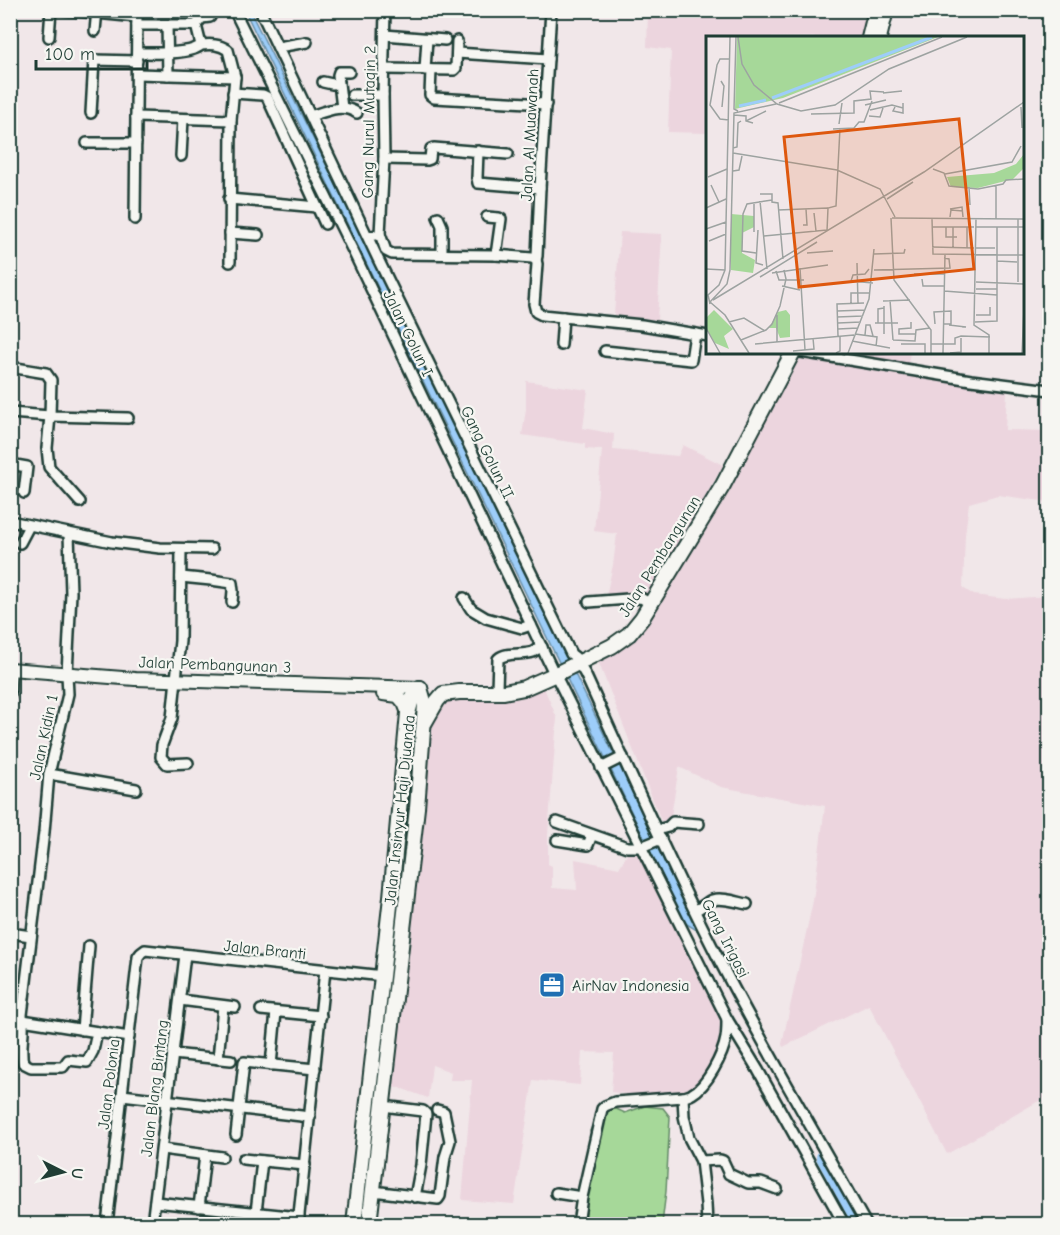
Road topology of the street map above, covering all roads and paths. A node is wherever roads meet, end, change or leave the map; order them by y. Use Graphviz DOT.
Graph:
graph roads {
  1 [pos="51,10"];
  2 [pos="65,10"];
  3 [pos="234,10"];
  4 [pos="260,10"];
  5 [pos="385,10"];
  6 [pos="551,10"];
  7 [pos="876,10"];
  8 [pos="886,10"];
  9 [pos="97,12"];
  10 [pos="210,17"];
  11 [pos="137,18"];
  12 [pos="167,25"];
  13 [pos="196,25"];
  14 [pos="95,31"];
  15 [pos="385,35"];
  16 [pos="870,36"];
  17 [pos="880,36"];
  18 [pos="49,37"];
  19 [pos="427,39"];
  20 [pos="445,40"];
  21 [pos="457,41"];
  22 [pos="307,42"];
  23 [pos="201,45"];
  24 [pos="278,47"];
  25 [pos="167,53"];
  26 [pos="457,53"];
  27 [pos="137,57"];
  28 [pos="548,59"];
  29 [pos="384,69"];
  30 [pos="428,70"];
  31 [pos="349,72"];
  32 [pos="137,74"];
  33 [pos="168,75"];
  34 [pos="235,77"];
  35 [pos="323,82"];
  36 [pos="338,84"];
  37 [pos="233,93"];
  38 [pos="352,95"];
  39 [pos="383,95"];
  40 [pos="546,104"];
  41 [pos="342,108"];
  42 [pos="91,113"];
  43 [pos="357,113"];
  44 [pos="311,116"];
  45 [pos="136,117"];
  46 [pos="183,119"];
  47 [pos="231,120"];
  48 [pos="87,143"];
  49 [pos="136,143"];
  50 [pos="478,151"];
  51 [pos="508,154"];
  52 [pos="182,156"];
  53 [pos="384,159"];
  54 [pos="540,188"];
  55 [pos="229,199"];
  56 [pos="317,207"];
  57 [pos="438,217"];
  58 [pos="487,217"];
  59 [pos="135,219"];
  60 [pos="325,224"];
  61 [pos="230,233"];
  62 [pos="380,234"];
  63 [pos="258,235"];
  64 [pos="368,241"];
  65 [pos="354,250"];
  66 [pos="386,251"];
  67 [pos="442,254"];
  68 [pos="496,255"];
  69 [pos="378,259"];
  70 [pos="536,260"];
  71 [pos="230,262"];
  72 [pos="563,317"];
  73 [pos="695,334"];
  74 [pos="706,336"];
  75 [pos="561,345"];
  76 [pos="605,351"];
  77 [pos="783,354"];
  78 [pos="792,354"];
  79 [pos="813,354"];
  80 [pos="10,367"];
  81 [pos="1050,390"];
  82 [pos="10,413"];
  83 [pos="51,416"];
  84 [pos="128,417"];
  85 [pos="10,464"];
  86 [pos="488,488"];
  87 [pos="24,493"];
  88 [pos="473,495"];
  89 [pos="80,502"];
  90 [pos="10,521"];
  91 [pos="29,526"];
  92 [pos="69,534"];
  93 [pos="20,543"];
  94 [pos="181,549"];
  95 [pos="212,549"];
  96 [pos="181,578"];
  97 [pos="464,598"];
  98 [pos="646,601"];
  99 [pos="232,602"];
  100 [pos="589,602"];
  101 [pos="531,625"];
  102 [pos="542,646"];
  103 [pos="575,661"];
  104 [pos="555,671"];
  105 [pos="11,672"];
  106 [pos="67,677"];
  107 [pos="175,683"];
  108 [pos="420,688"];
  109 [pos="497,688"];
  110 [pos="10,694"];
  111 [pos="408,712"];
  112 [pos="425,722"];
  113 [pos="620,759"];
  114 [pos="188,763"];
  115 [pos="604,766"];
  116 [pos="48,774"];
  117 [pos="136,789"];
  118 [pos="400,806"];
  119 [pos="417,808"];
  120 [pos="12,813"];
  121 [pos="557,822"];
  122 [pos="699,824"];
  123 [pos="10,828"];
  124 [pos="592,835"];
  125 [pos="557,840"];
  126 [pos="652,840"];
  127 [pos="747,904"];
  128 [pos="695,910"];
  129 [pos="10,933"];
  130 [pos="31,936"];
  131 [pos="89,946"];
  132 [pos="145,950"];
  133 [pos="185,955"];
  134 [pos="326,970"];
  135 [pos="382,976"];
  136 [pos="180,1000"];
  137 [pos="223,1006"];
  138 [pos="235,1007"];
  139 [pos="261,1010"];
  140 [pos="276,1012"];
  141 [pos="321,1016"];
  142 [pos="10,1018"];
  143 [pos="727,1019"];
  144 [pos="23,1020"];
  145 [pos="82,1030"];
  146 [pos="97,1032"];
  147 [pos="129,1037"];
  148 [pos="173,1054"];
  149 [pos="218,1059"];
  150 [pos="231,1060"];
  151 [pos="271,1065"];
  152 [pos="315,1069"];
  153 [pos="372,1075"];
  154 [pos="386,1077"];
  155 [pos="370,1093"];
  156 [pos="122,1095"];
  157 [pos="683,1097"];
  158 [pos="383,1100"];
  159 [pos="168,1101"];
  160 [pos="239,1109"];
  161 [pos="437,1110"];
  162 [pos="310,1117"];
  163 [pos="236,1135"];
  164 [pos="162,1149"];
  165 [pos="206,1155"];
  166 [pos="222,1157"];
  167 [pos="243,1159"];
  168 [pos="262,1161"];
  169 [pos="701,1161"];
  170 [pos="305,1165"];
  171 [pos="777,1189"];
  172 [pos="373,1191"];
  173 [pos="555,1193"];
  174 [pos="415,1197"];
  175 [pos="582,1197"];
  176 [pos="155,1202"];
  177 [pos="200,1207"];
  178 [pos="256,1212"];
  179 [pos="299,1221"];
  180 [pos="107,1224"];
  181 [pos="152,1224"];
  182 [pos="354,1224"];
  183 [pos="369,1224"];
  184 [pos="578,1224"];
  185 [pos="707,1224"];
  186 [pos="844,1224"];
  187 [pos="866,1224"];
  1 -- 18 [label="street"];
  2 -- 9 [label="street"];
  3 -- 65 [label="street, Jalan Golun I"];
  4 -- 24 [label="street, Gang Golun II"];
  5 -- 15 [label="street, Gang Nurul Mutaqin 2"];
  6 -- 28 [label="street, Jalan Al Muawanah"];
  7 -- 16 [label="main road"];
  8 -- 17 [label="main road"];
  9 -- 11 [label="street"];
  9 -- 14 [label="street"];
  10 -- 13 [label="street"];
  11 -- 12 [label="street"];
  11 -- 27 [label="street"];
  12 -- 13 [label="street"];
  12 -- 25 [label="street"];
  13 -- 23 [label="street"];
  15 -- 19 [label="street"];
  15 -- 29 [label="street, Gang Nurul Mutaqin 2"];
  19 -- 20 [label="street"];
  19 -- 30 [label="street"];
  21 -- 26 [label="street"];
  22 -- 24 [label="street"];
  23 -- 25 [label="street"];
  23 -- 34 [label="street"];
  24 -- 44 [label="street, Gang Golun II"];
  25 -- 27 [label="street"];
  25 -- 33 [label="street"];
  26 -- 28 [label="street"];
  26 -- 30 [label="street"];
  27 -- 32 [label="street"];
  27 -- 42 [label="street"];
  28 -- 40 [label="street, Jalan Al Muawanah"];
  29 -- 30 [label="street"];
  29 -- 39 [label="street, Gang Nurul Mutaqin 2"];
  30 -- 40 [label="street"];
  31 -- 36 [label="street"];
  32 -- 33 [label="street"];
  32 -- 45 [label="street"];
  33 -- 34 [label="street"];
  34 -- 37 [label="street"];
  35 -- 36 [label="street"];
  36 -- 41 [label="street"];
  37 -- 47 [label="street"];
  37 -- 56 [label="street"];
  38 -- 39 [label="street"];
  39 -- 53 [label="street, Gang Nurul Mutaqin 2"];
  40 -- 54 [label="street, Jalan Al Muawanah"];
  41 -- 43 [label="street"];
  41 -- 44 [label="street"];
  44 -- 64 [label="street, Gang Golun II"];
  45 -- 46 [label="street"];
  45 -- 49 [label="street"];
  46 -- 47 [label="street"];
  46 -- 52 [label="street"];
  47 -- 55 [label="street"];
  48 -- 49 [label="street"];
  49 -- 59 [label="street"];
  50 -- 51 [label="street"];
  50 -- 53 [label="street"];
  50 -- 54 [label="street"];
  53 -- 62 [label="street, Gang Nurul Mutaqin 2"];
  54 -- 70 [label="street, Jalan Al Muawanah"];
  55 -- 56 [label="street"];
  55 -- 61 [label="street"];
  56 -- 60 [label="street"];
  57 -- 67 [label="street"];
  58 -- 68 [label="street"];
  61 -- 63 [label="street"];
  61 -- 71 [label="street"];
  62 -- 64 [label="street"];
  62 -- 66 [label="street"];
  64 -- 65 [label="street"];
  64 -- 69 [label="street, Gang Golun II"];
  65 -- 88 [label="street, Jalan Golun I"];
  66 -- 67 [label="street"];
  66 -- 69 [label="street"];
  67 -- 68 [label="street"];
  68 -- 70 [label="street"];
  69 -- 86 [label="street, Gang Golun II"];
  70 -- 72 [label="street, Jalan Al Muawanah"];
  72 -- 73 [label="street"];
  72 -- 75 [label="street"];
  73 -- 74 [label="street"];
  73 -- 76 [label="street"];
  77 -- 98 [label="main road, Jalan Pembangunan"];
  78 -- 103 [label="main road, Jalan Pembangunan"];
  79 -- 81 [label="street"];
  80 -- 83 [label="street"];
  82 -- 83 [label="street"];
  83 -- 84 [label="street"];
  83 -- 89 [label="street"];
  85 -- 87 [label="street"];
  86 -- 88 [label="street"];
  86 -- 103 [label="street, Gang Golun II"];
  88 -- 101 [label="street, Jalan Golun I"];
  90 -- 91 [label="street"];
  91 -- 92 [label="street"];
  91 -- 93 [label="street"];
  92 -- 94 [label="street"];
  92 -- 106 [label="street, Jalan Kidin 1"];
  94 -- 95 [label="street"];
  94 -- 96 [label="street"];
  96 -- 99 [label="street"];
  96 -- 107 [label="street"];
  97 -- 101 [label="street"];
  98 -- 100 [label="street"];
  98 -- 103 [label="main road, Jalan Pembangunan"];
  101 -- 102 [label="street, Jalan Golun I"];
  102 -- 104 [label="street, Jalan Golun I"];
  102 -- 109 [label="street"];
  103 -- 104 [label="main road, Jalan Pembangunan"];
  103 -- 113 [label="street, Gang Irigasi"];
  104 -- 109 [label="main road, Jalan Pembangunan"];
  104 -- 112 [label="main road, Jalan Pembangunan"];
  104 -- 115 [label="street, Jalan Golun I"];
  105 -- 106 [label="street, Jalan Pembangunan 3"];
  105 -- 110 [label="street"];
  106 -- 107 [label="street, Jalan Pembangunan 3"];
  106 -- 116 [label="street, Jalan Kidin 1"];
  107 -- 108 [label="street, Jalan Pembangunan 3"];
  107 -- 111 [label="street, Jalan Pembangunan 3"];
  107 -- 114 [label="street"];
  108 -- 109 [label="main road, Jalan Pembangunan"];
  108 -- 111 [label="main road, Jalan Insinyur Haji Djuanda"];
  108 -- 112 [label="main road, Jalan Insinyur Haji Djuanda"];
  111 -- 118 [label="main road, Jalan Insinyur Haji Djuanda"];
  112 -- 119 [label="main road, Jalan Insinyur Haji Djuanda"];
  113 -- 115 [label="street"];
  113 -- 126 [label="street, Gang Irigasi"];
  115 -- 126 [label="street, Jalan Golun I"];
  116 -- 117 [label="street"];
  116 -- 130 [label="street, Jalan Kidin 1"];
  118 -- 119 [label="main road"];
  118 -- 135 [label="main road, Jalan Insinyur Haji Djuanda"];
  119 -- 154 [label="main road, Jalan Insinyur Haji Djuanda"];
  120 -- 123 [label="street"];
  121 -- 124 [label="street"];
  122 -- 126 [label="street"];
  124 -- 125 [label="street"];
  124 -- 126 [label="street"];
  126 -- 128 [label="street, Gang Irigasi"];
  126 -- 143 [label="street"];
  127 -- 128 [label="street"];
  128 -- 187 [label="street, Gang Irigasi"];
  129 -- 130 [label="street"];
  130 -- 144 [label="street, Jalan Kidin 1"];
  131 -- 145 [label="street"];
  132 -- 133 [label="street, Jalan Branti"];
  132 -- 147 [label="street, Jalan Polonia"];
  133 -- 134 [label="street, Jalan Branti"];
  133 -- 136 [label="street, Jalan Blang Bintang"];
  134 -- 135 [label="street, Jalan Branti"];
  134 -- 141 [label="street"];
  135 -- 153 [label="main road, Jalan Insinyur Haji Djuanda"];
  136 -- 137 [label="street"];
  136 -- 148 [label="street, Jalan Blang Bintang"];
  137 -- 138 [label="street"];
  137 -- 149 [label="street"];
  139 -- 140 [label="street"];
  140 -- 141 [label="street"];
  140 -- 151 [label="street"];
  141 -- 152 [label="street"];
  142 -- 144 [label="street"];
  143 -- 157 [label="street"];
  143 -- 186 [label="street"];
  144 -- 145 [label="street"];
  144 -- 146 [label="street, Jalan Kidin 1"];
  145 -- 146 [label="street"];
  146 -- 147 [label="street"];
  147 -- 156 [label="street, Jalan Polonia"];
  148 -- 149 [label="street"];
  148 -- 159 [label="street, Jalan Blang Bintang"];
  149 -- 150 [label="street"];
  151 -- 152 [label="street"];
  151 -- 160 [label="street"];
  152 -- 162 [label="street"];
  153 -- 154 [label="main road"];
  153 -- 155 [label="main road, Jalan Insinyur Haji Djuanda"];
  154 -- 158 [label="main road, Jalan Insinyur Haji Djuanda"];
  155 -- 158 [label="main road"];
  155 -- 182 [label="main road, Jalan Insinyur Haji Djuanda"];
  156 -- 159 [label="street"];
  156 -- 180 [label="street, Jalan Polonia"];
  157 -- 169 [label="street"];
  157 -- 175 [label="street"];
  158 -- 172 [label="main road, Jalan Insinyur Haji Djuanda"];
  158 -- 174 [label="street"];
  159 -- 160 [label="street"];
  159 -- 164 [label="street, Jalan Blang Bintang"];
  160 -- 162 [label="street"];
  160 -- 163 [label="street"];
  161 -- 174 [label="street"];
  162 -- 170 [label="street"];
  164 -- 165 [label="street"];
  164 -- 176 [label="street, Jalan Blang Bintang"];
  165 -- 166 [label="street"];
  165 -- 177 [label="street"];
  167 -- 168 [label="street"];
  168 -- 170 [label="street"];
  168 -- 178 [label="street"];
  169 -- 171 [label="street"];
  169 -- 185 [label="street"];
  170 -- 179 [label="street"];
  172 -- 174 [label="street"];
  172 -- 183 [label="main road, Jalan Insinyur Haji Djuanda"];
  173 -- 175 [label="street"];
  175 -- 184 [label="street"];
  176 -- 177 [label="street"];
  176 -- 181 [label="street, Jalan Blang Bintang"];
  177 -- 178 [label="street"];
  178 -- 179 [label="street"];
}
